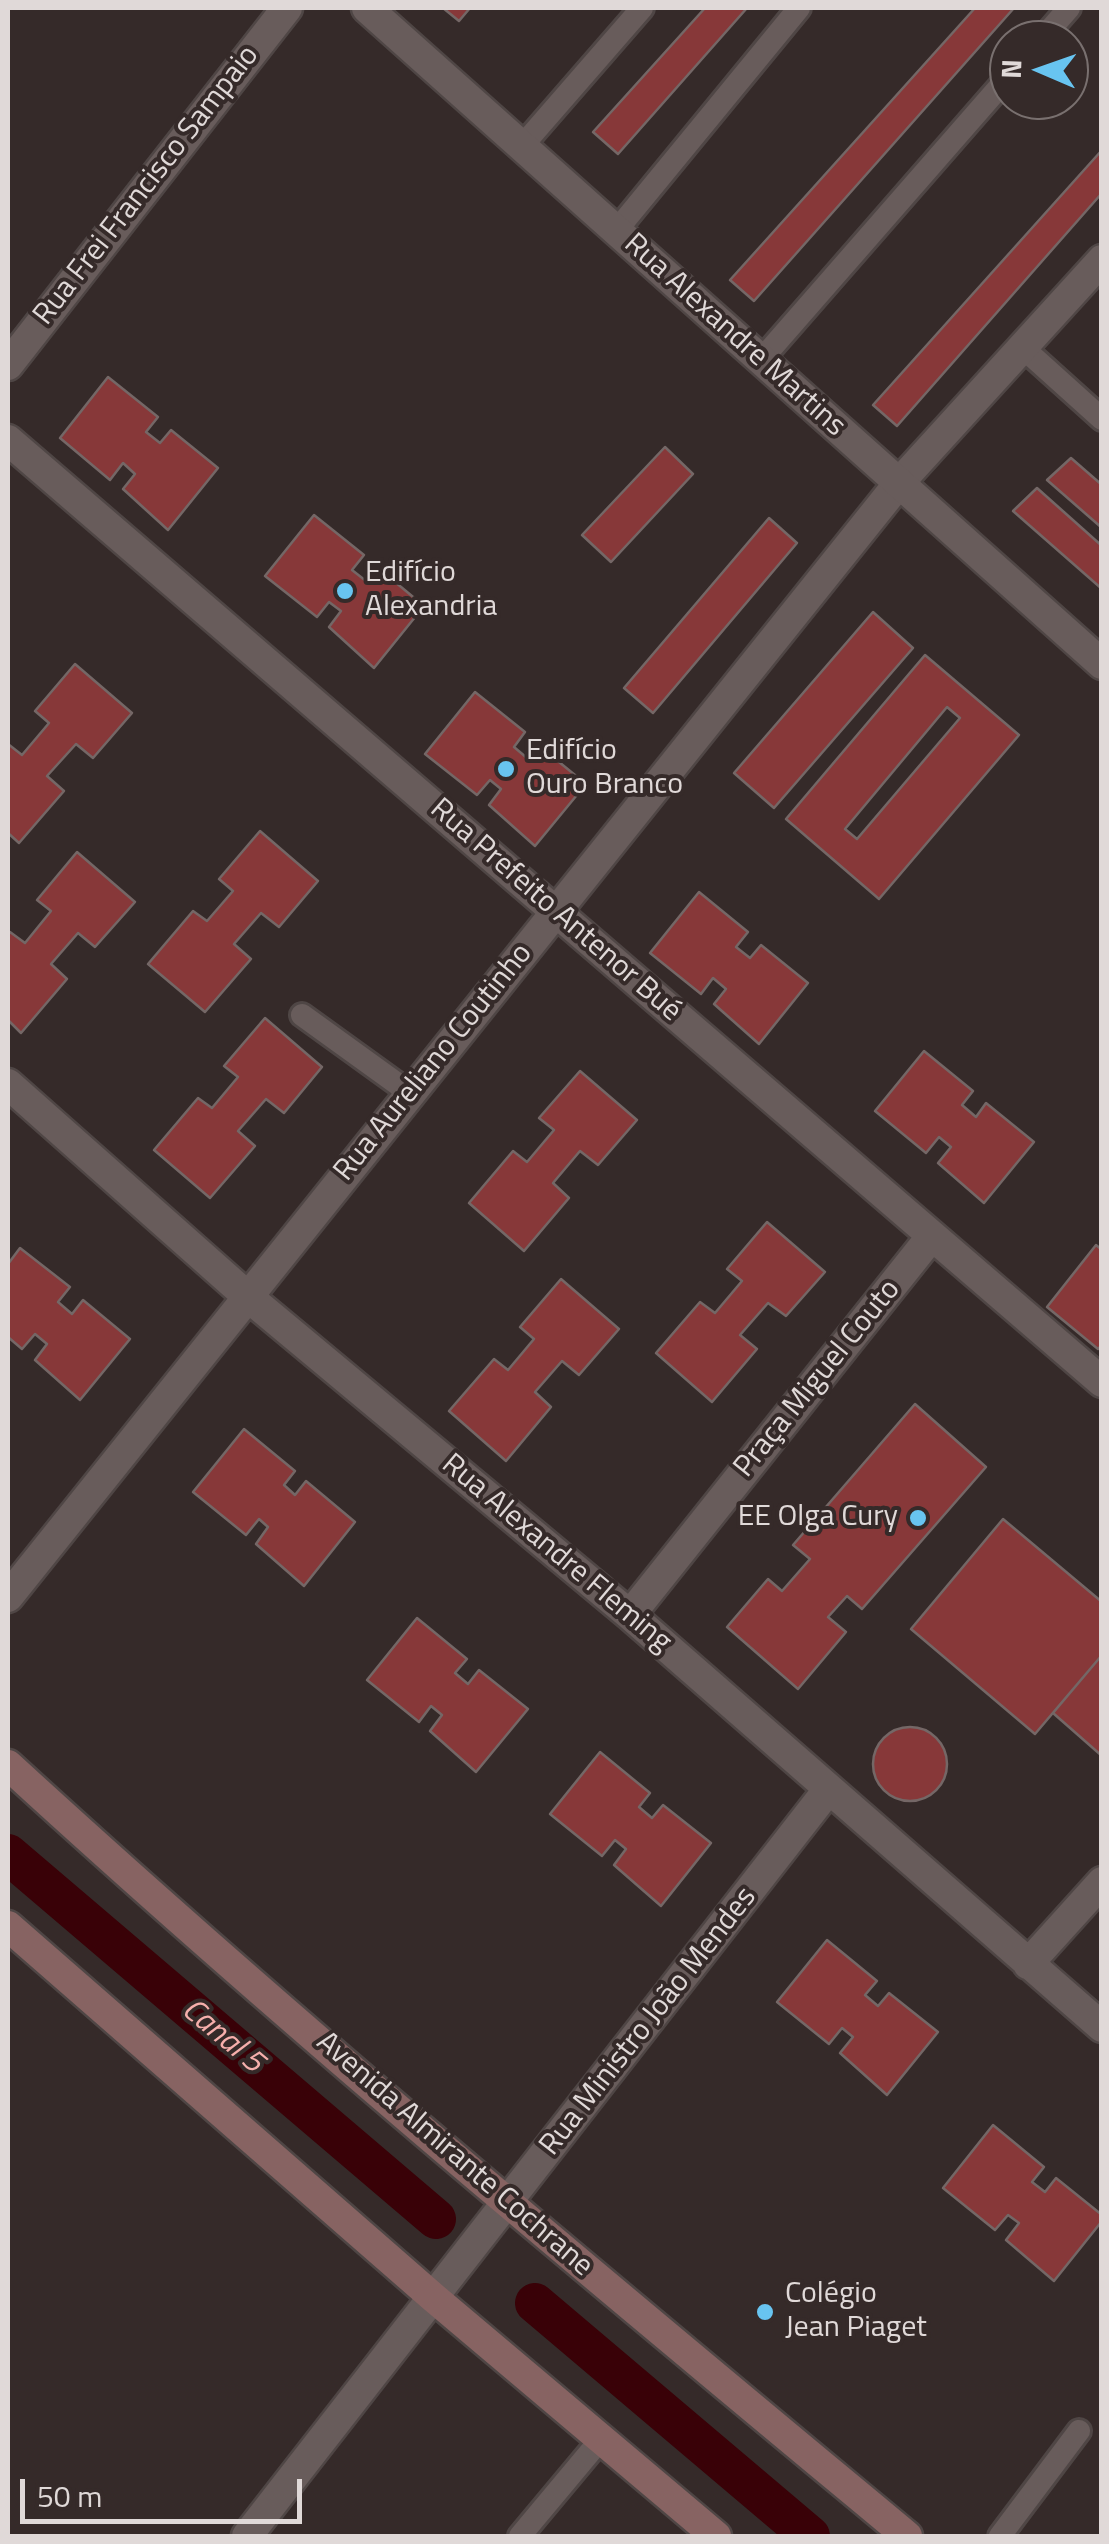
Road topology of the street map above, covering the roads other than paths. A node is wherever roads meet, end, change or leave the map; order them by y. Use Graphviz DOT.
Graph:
graph roads {
  1 [pos="287,8"];
  2 [pos="367,8"];
  3 [pos="642,8"];
  4 [pos="798,8"];
  5 [pos="989,99"];
  6 [pos="522,146"];
  7 [pos="616,231"];
  8 [pos="1102,260"];
  9 [pos="1022,347"];
  10 [pos="761,360"];
  11 [pos="8,365"];
  12 [pos="1102,419"];
  13 [pos="8,440"];
  14 [pos="899,483"];
  15 [pos="1102,664"];
  16 [pos="556,912"];
  17 [pos="302,1015"];
  18 [pos="8,1084"];
  19 [pos="410,1094"];
  20 [pos="932,1237"];
  21 [pos="247,1296"];
  22 [pos="1102,1382"];
  23 [pos="8,1596"];
  24 [pos="630,1615"];
  25 [pos="8,1765"];
  26 [pos="828,1790"];
  27 [pos="1102,1882"];
  28 [pos="8,1926"];
  29 [pos="1028,1964"];
  30 [pos="1102,2027"];
  31 [pos="502,2211"];
  32 [pos="441,2289"];
  33 [pos="1079,2431"];
  34 [pos="601,2439"];
  35 [pos="247,2536"];
  36 [pos="520,2536"];
  37 [pos="716,2536"];
  38 [pos="908,2536"];
  39 [pos="1000,2536"];
  1 -- 11 [label="street, Rua Frei Francisco Sampaio"];
  2 -- 6 [label="street, Rua Alexandre Martins"];
  3 -- 6 [label="lane"];
  4 -- 7 [label="lane"];
  5 -- 10 [label="lane"];
  6 -- 7 [label="street, Rua Alexandre Martins"];
  7 -- 10 [label="street, Rua Alexandre Martins"];
  8 -- 9 [label="street, Rua Aureliano Coutinho"];
  9 -- 12 [label="lane"];
  9 -- 14 [label="street, Rua Aureliano Coutinho"];
  10 -- 14 [label="street, Rua Alexandre Martins"];
  13 -- 16 [label="street, Rua Prefeito Antenor Bué"];
  14 -- 15 [label="street, Rua Alexandre Martins"];
  14 -- 16 [label="street, Rua Aureliano Coutinho"];
  16 -- 19 [label="street, Rua Aureliano Coutinho"];
  16 -- 20 [label="street, Rua Prefeito Antenor Bué"];
  17 -- 19 [label="lane"];
  18 -- 21 [label="street, Rua Alexandre Fleming"];
  19 -- 21 [label="street, Rua Aureliano Coutinho"];
  20 -- 22 [label="street, Rua Prefeito Antenor Bué"];
  20 -- 24 [label="street, Praça Miguel Couto"];
  21 -- 23 [label="street, Rua Aureliano Coutinho"];
  21 -- 24 [label="street, Rua Alexandre Fleming"];
  24 -- 26 [label="street, Rua Alexandre Fleming"];
  25 -- 31 [label="main road, Avenida Almirante Cochrane"];
  26 -- 29 [label="street, Rua Alexandre Fleming"];
  26 -- 31 [label="street, Rua Ministro João Mendes"];
  27 -- 29 [label="street"];
  28 -- 32 [label="main road"];
  29 -- 30 [label="street, Rua Alexandre Fleming"];
  31 -- 32 [label="street, Rua Ministro João Mendes"];
  31 -- 38 [label="main road, Avenida Almirante Cochrane"];
  32 -- 34 [label="main road"];
  32 -- 35 [label="street, Rua Ministro João Mendes"];
  33 -- 39 [label="lane"];
  34 -- 36 [label="lane"];
  34 -- 37 [label="main road"];
}
